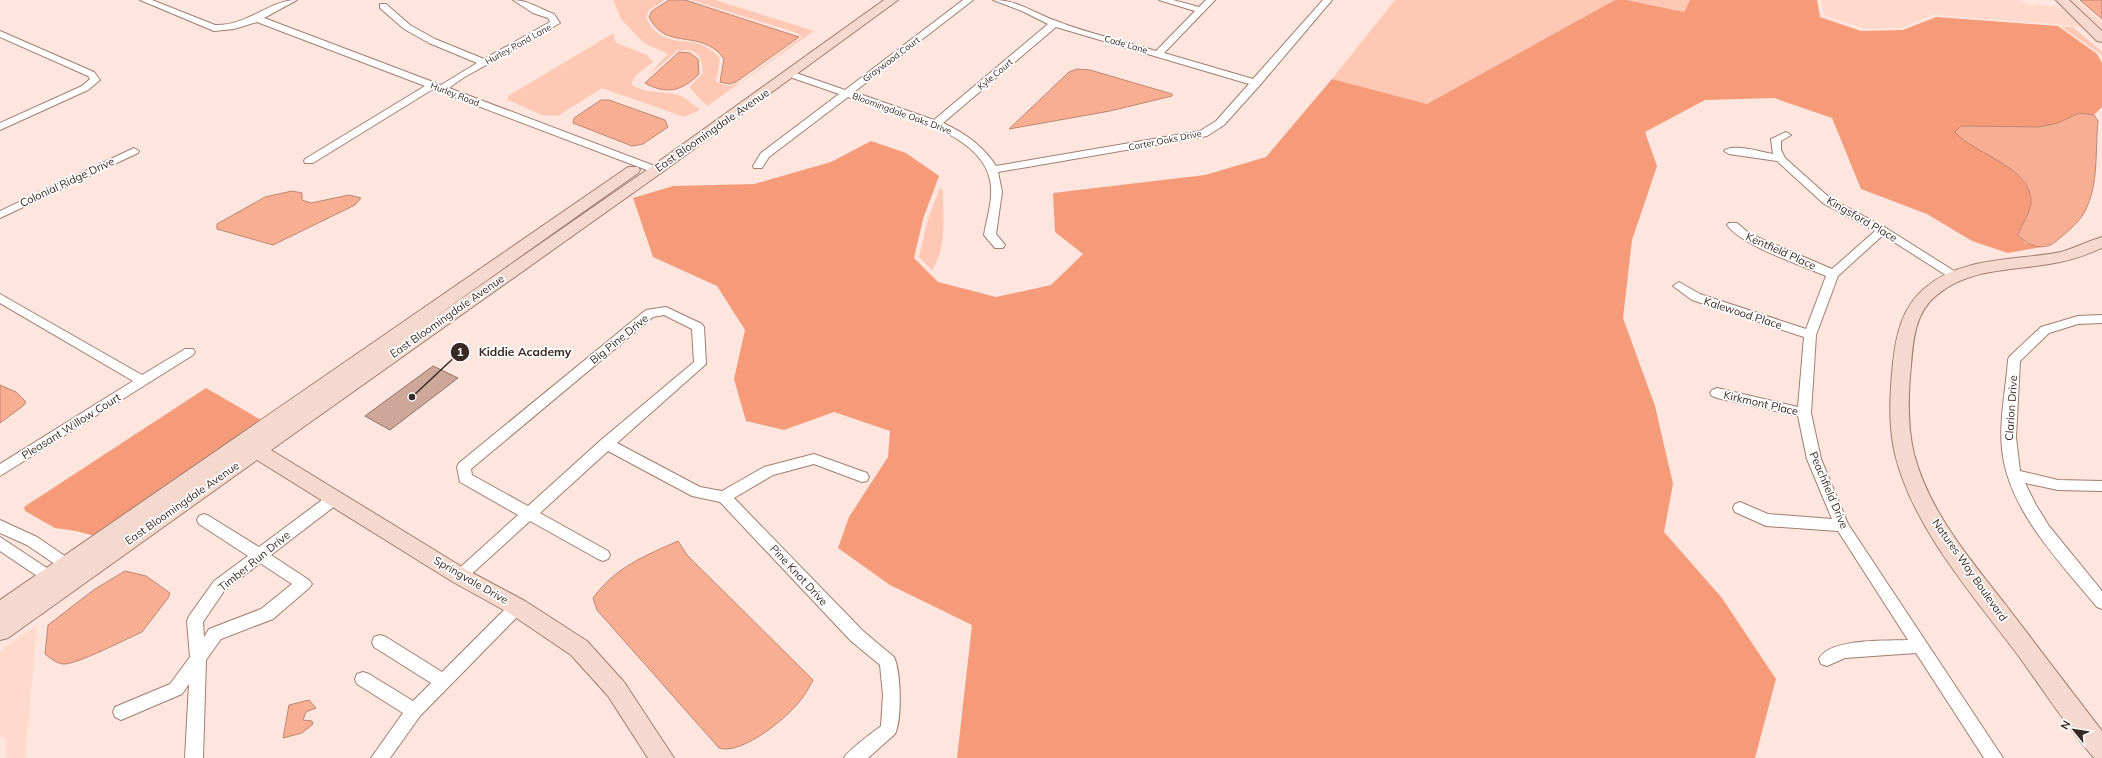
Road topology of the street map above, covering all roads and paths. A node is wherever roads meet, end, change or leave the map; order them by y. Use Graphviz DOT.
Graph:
graph roads {
  1 [pos="144,0"];
  2 [pos="293,0"];
  3 [pos="517,0"];
  4 [pos="874,0"];
  5 [pos="892,0"];
  6 [pos="969,0"];
  7 [pos="997,0"];
  8 [pos="1163,0"];
  9 [pos="1211,0"];
  10 [pos="1328,0"];
  11 [pos="2062,0"];
  12 [pos="383,6"];
  13 [pos="1201,10"];
  14 [pos="255,18"];
  15 [pos="1054,24"];
  16 [pos="0,34"];
  17 [pos="834,36"];
  18 [pos="2102,38"];
  19 [pos="1158,54"];
  20 [pos="484,62"];
  21 [pos="790,74"];
  22 [pos="1257,82"];
  23 [pos="437,87"];
  24 [pos="846,93"];
  25 [pos="936,124"];
  26 [pos="0,127"];
  27 [pos="1786,135"];
  28 [pos="134,151"];
  29 [pos="1729,151"];
  30 [pos="1780,159"];
  31 [pos="310,161"];
  32 [pos="758,166"];
  33 [pos="649,167"];
  34 [pos="993,170"];
  35 [pos="0,215"];
  36 [pos="1733,225"];
  37 [pos="1882,230"];
  38 [pos="2102,242"];
  39 [pos="999,245"];
  40 [pos="1832,274"];
  41 [pos="1956,276"];
  42 [pos="1679,286"];
  43 [pos="0,298"];
  44 [pos="2102,319"];
  45 [pos="1810,334"];
  46 [pos="189,352"];
  47 [pos="142,381"];
  48 [pos="1717,393"];
  49 [pos="1804,413"];
  50 [pos="606,444"];
  51 [pos="249,447"];
  52 [pos="0,471"];
  53 [pos="2015,475"];
  54 [pos="862,477"];
  55 [pos="2102,486"];
  56 [pos="724,497"];
  57 [pos="335,498"];
  58 [pos="1740,508"];
  59 [pos="529,514"];
  60 [pos="204,520"];
  61 [pos="0,526"];
  62 [pos="1842,526"];
  63 [pos="0,543"];
  64 [pos="258,555"];
  65 [pos="603,555"];
  66 [pos="75,570"];
  67 [pos="460,576"];
  68 [pos="51,578"];
  69 [pos="2102,602"];
  70 [pos="517,607"];
  71 [pos="0,612"];
  72 [pos="0,630"];
  73 [pos="380,642"];
  74 [pos="1921,646"];
  75 [pos="1827,659"];
  76 [pos="198,660"];
  77 [pos="363,679"];
  78 [pos="443,682"];
  79 [pos="414,711"];
  80 [pos="121,712"];
  81 [pos="2102,750"];
  82 [pos="194,758"];
  83 [pos="380,758"];
  84 [pos="662,758"];
  85 [pos="853,758"];
  86 [pos="1994,758"];
  1 -- 14 [label="street"];
  2 -- 14 [label="street"];
  3 -- 20 [label="street, Hurley Pond Lane"];
  4 -- 17 [label="main road, East Bloomingdale Avenue"];
  5 -- 17 [label="main road, East Bloomingdale Avenue"];
  6 -- 24 [label="street, Graywood Court"];
  7 -- 15 [label="street, Cade Lane"];
  8 -- 13 [label="street"];
  9 -- 13 [label="street"];
  10 -- 22 [label="street, Carter Oaks Drive"];
  11 -- 18 [label="main road"];
  12 -- 20 [label="street"];
  13 -- 19 [label="street"];
  14 -- 23 [label="street, Hurley Road"];
  15 -- 19 [label="street, Cade Lane"];
  15 -- 25 [label="street, Kyle Court"];
  16 -- 26 [label="street"];
  17 -- 21 [label="main road, East Bloomingdale Avenue"];
  17 -- 33 [label="main road, East Bloomingdale Avenue"];
  19 -- 22 [label="street, Cade Lane"];
  20 -- 23 [label="street, Hurley Pond Lane"];
  21 -- 24 [label="street, Bloomingdale Oaks Drive"];
  21 -- 33 [label="main road, East Bloomingdale Avenue"];
  22 -- 34 [label="street, Carter Oaks Drive"];
  23 -- 31 [label="street, Hurley Pond Lane"];
  23 -- 33 [label="street, Hurley Road"];
  24 -- 25 [label="street, Bloomingdale Oaks Drive"];
  24 -- 32 [label="street, Graywood Court"];
  25 -- 34 [label="street, Bloomingdale Oaks Drive"];
  27 -- 30 [label="street"];
  28 -- 35 [label="street, Colonial Ridge Drive"];
  29 -- 30 [label="street"];
  30 -- 37 [label="street, Kingsford Place"];
  33 -- 51 [label="main road, East Bloomingdale Avenue"];
  34 -- 39 [label="street, Bloomingdale Oaks Drive"];
  36 -- 40 [label="street, Kentfield Place"];
  37 -- 40 [label="street, Peachfield Drive"];
  37 -- 41 [label="street, Kingsford Place"];
  38 -- 41 [label="main road, Natures Way Boulevard"];
  40 -- 45 [label="street, Peachfield Drive"];
  41 -- 81 [label="main road, Natures Way Boulevard"];
  42 -- 45 [label="street, Kalewood Place"];
  43 -- 47 [label="street"];
  44 -- 53 [label="street, Clarion Drive"];
  45 -- 49 [label="street, Peachfield Drive"];
  46 -- 47 [label="street, Pleasant Willow Court"];
  47 -- 52 [label="street, Pleasant Willow Court"];
  48 -- 49 [label="street, Kirkmont Place"];
  49 -- 62 [label="street, Peachfield Drive"];
  50 -- 56 [label="street"];
  50 -- 59 [label="street, Big Pine Drive"];
  50 -- 59 [label="street, Big Pine Drive"];
  51 -- 57 [label="main road, Springvale Drive"];
  51 -- 66 [label="main road, East Bloomingdale Avenue"];
  53 -- 55 [label="street"];
  53 -- 69 [label="street, Clarion Drive"];
  54 -- 56 [label="street"];
  56 -- 85 [label="street, Pine Knot Drive"];
  57 -- 64 [label="street, Timber Run Drive"];
  57 -- 67 [label="main road, Springvale Drive"];
  58 -- 62 [label="street"];
  59 -- 65 [label="street, Big Pine Drive"];
  59 -- 67 [label="street, Big Pine Drive"];
  60 -- 64 [label="street"];
  61 -- 66 [label="street"];
  62 -- 74 [label="street, Peachfield Drive"];
  63 -- 68 [label="street"];
  64 -- 76 [label="street, Timber Run Drive"];
  64 -- 76 [label="street"];
  66 -- 68 [label="main road, East Bloomingdale Avenue"];
  66 -- 72 [label="main road, East Bloomingdale Avenue"];
  67 -- 70 [label="main road, Springvale Drive"];
  68 -- 71 [label="main road, East Bloomingdale Avenue"];
  70 -- 78 [label="street"];
  70 -- 84 [label="main road, Springvale Drive"];
  73 -- 78 [label="street"];
  74 -- 75 [label="street"];
  74 -- 86 [label="street, Peachfield Drive"];
  76 -- 80 [label="street"];
  76 -- 82 [label="street, Timber Run Drive"];
  77 -- 79 [label="street"];
  78 -- 79 [label="street"];
  79 -- 83 [label="street"];
}
